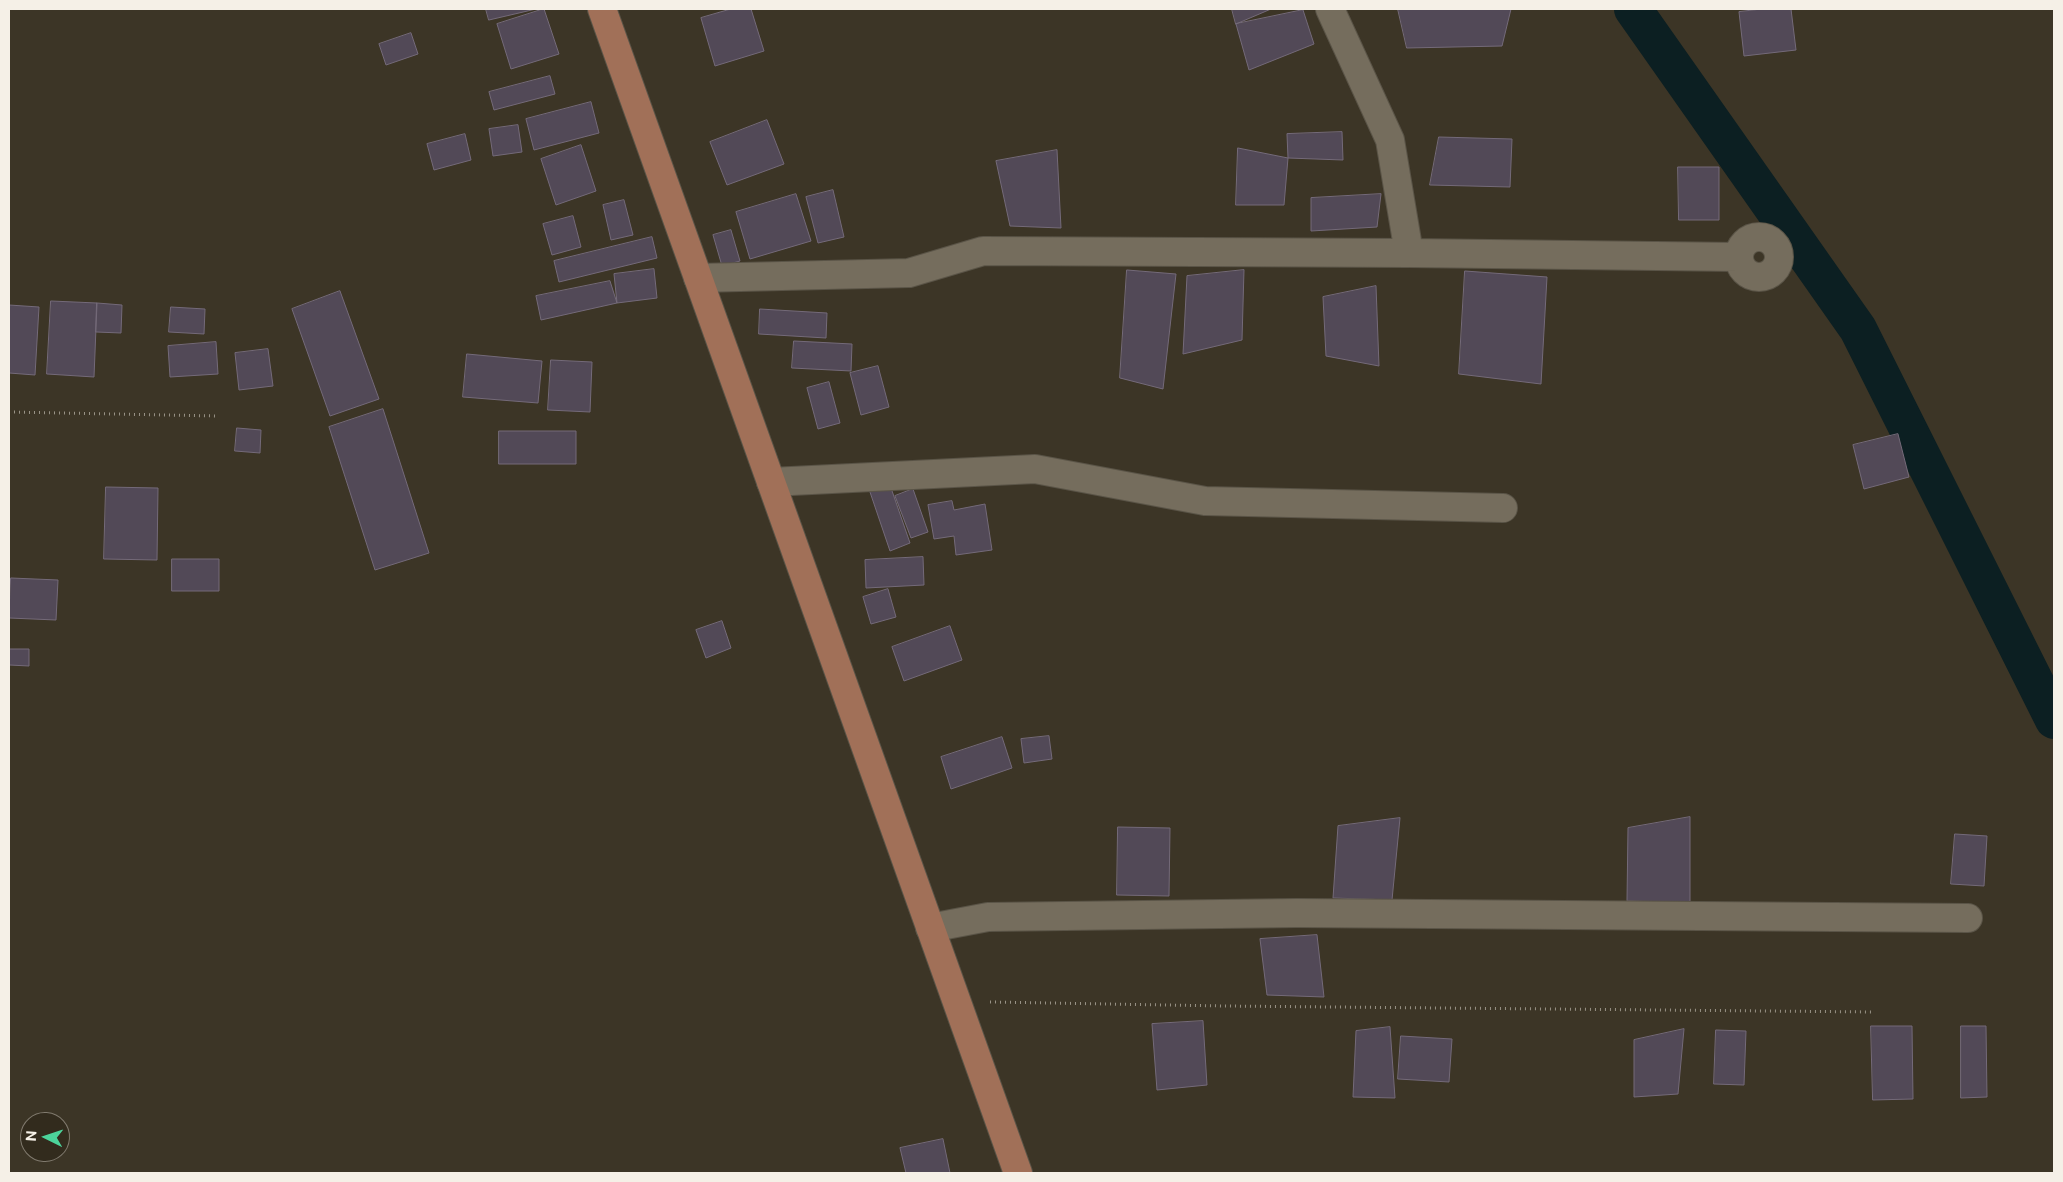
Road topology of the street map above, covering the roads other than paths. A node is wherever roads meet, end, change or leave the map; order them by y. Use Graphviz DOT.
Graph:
graph roads {
  1 [pos="602,9"];
  2 [pos="1330,9"];
  3 [pos="1409,253"];
  4 [pos="1738,257"];
  5 [pos="698,278"];
  6 [pos="771,482"];
  7 [pos="1503,508"];
  8 [pos="1968,918"];
  9 [pos="930,928"];
  10 [pos="1018,1173"];
  1 -- 5 [label="main road"];
  2 -- 3 [label="street"];
  3 -- 4 [label="street"];
  3 -- 5 [label="street"];
  5 -- 6 [label="main road"];
  6 -- 7 [label="street"];
  6 -- 9 [label="main road"];
  8 -- 9 [label="street"];
  9 -- 10 [label="main road"];
}
